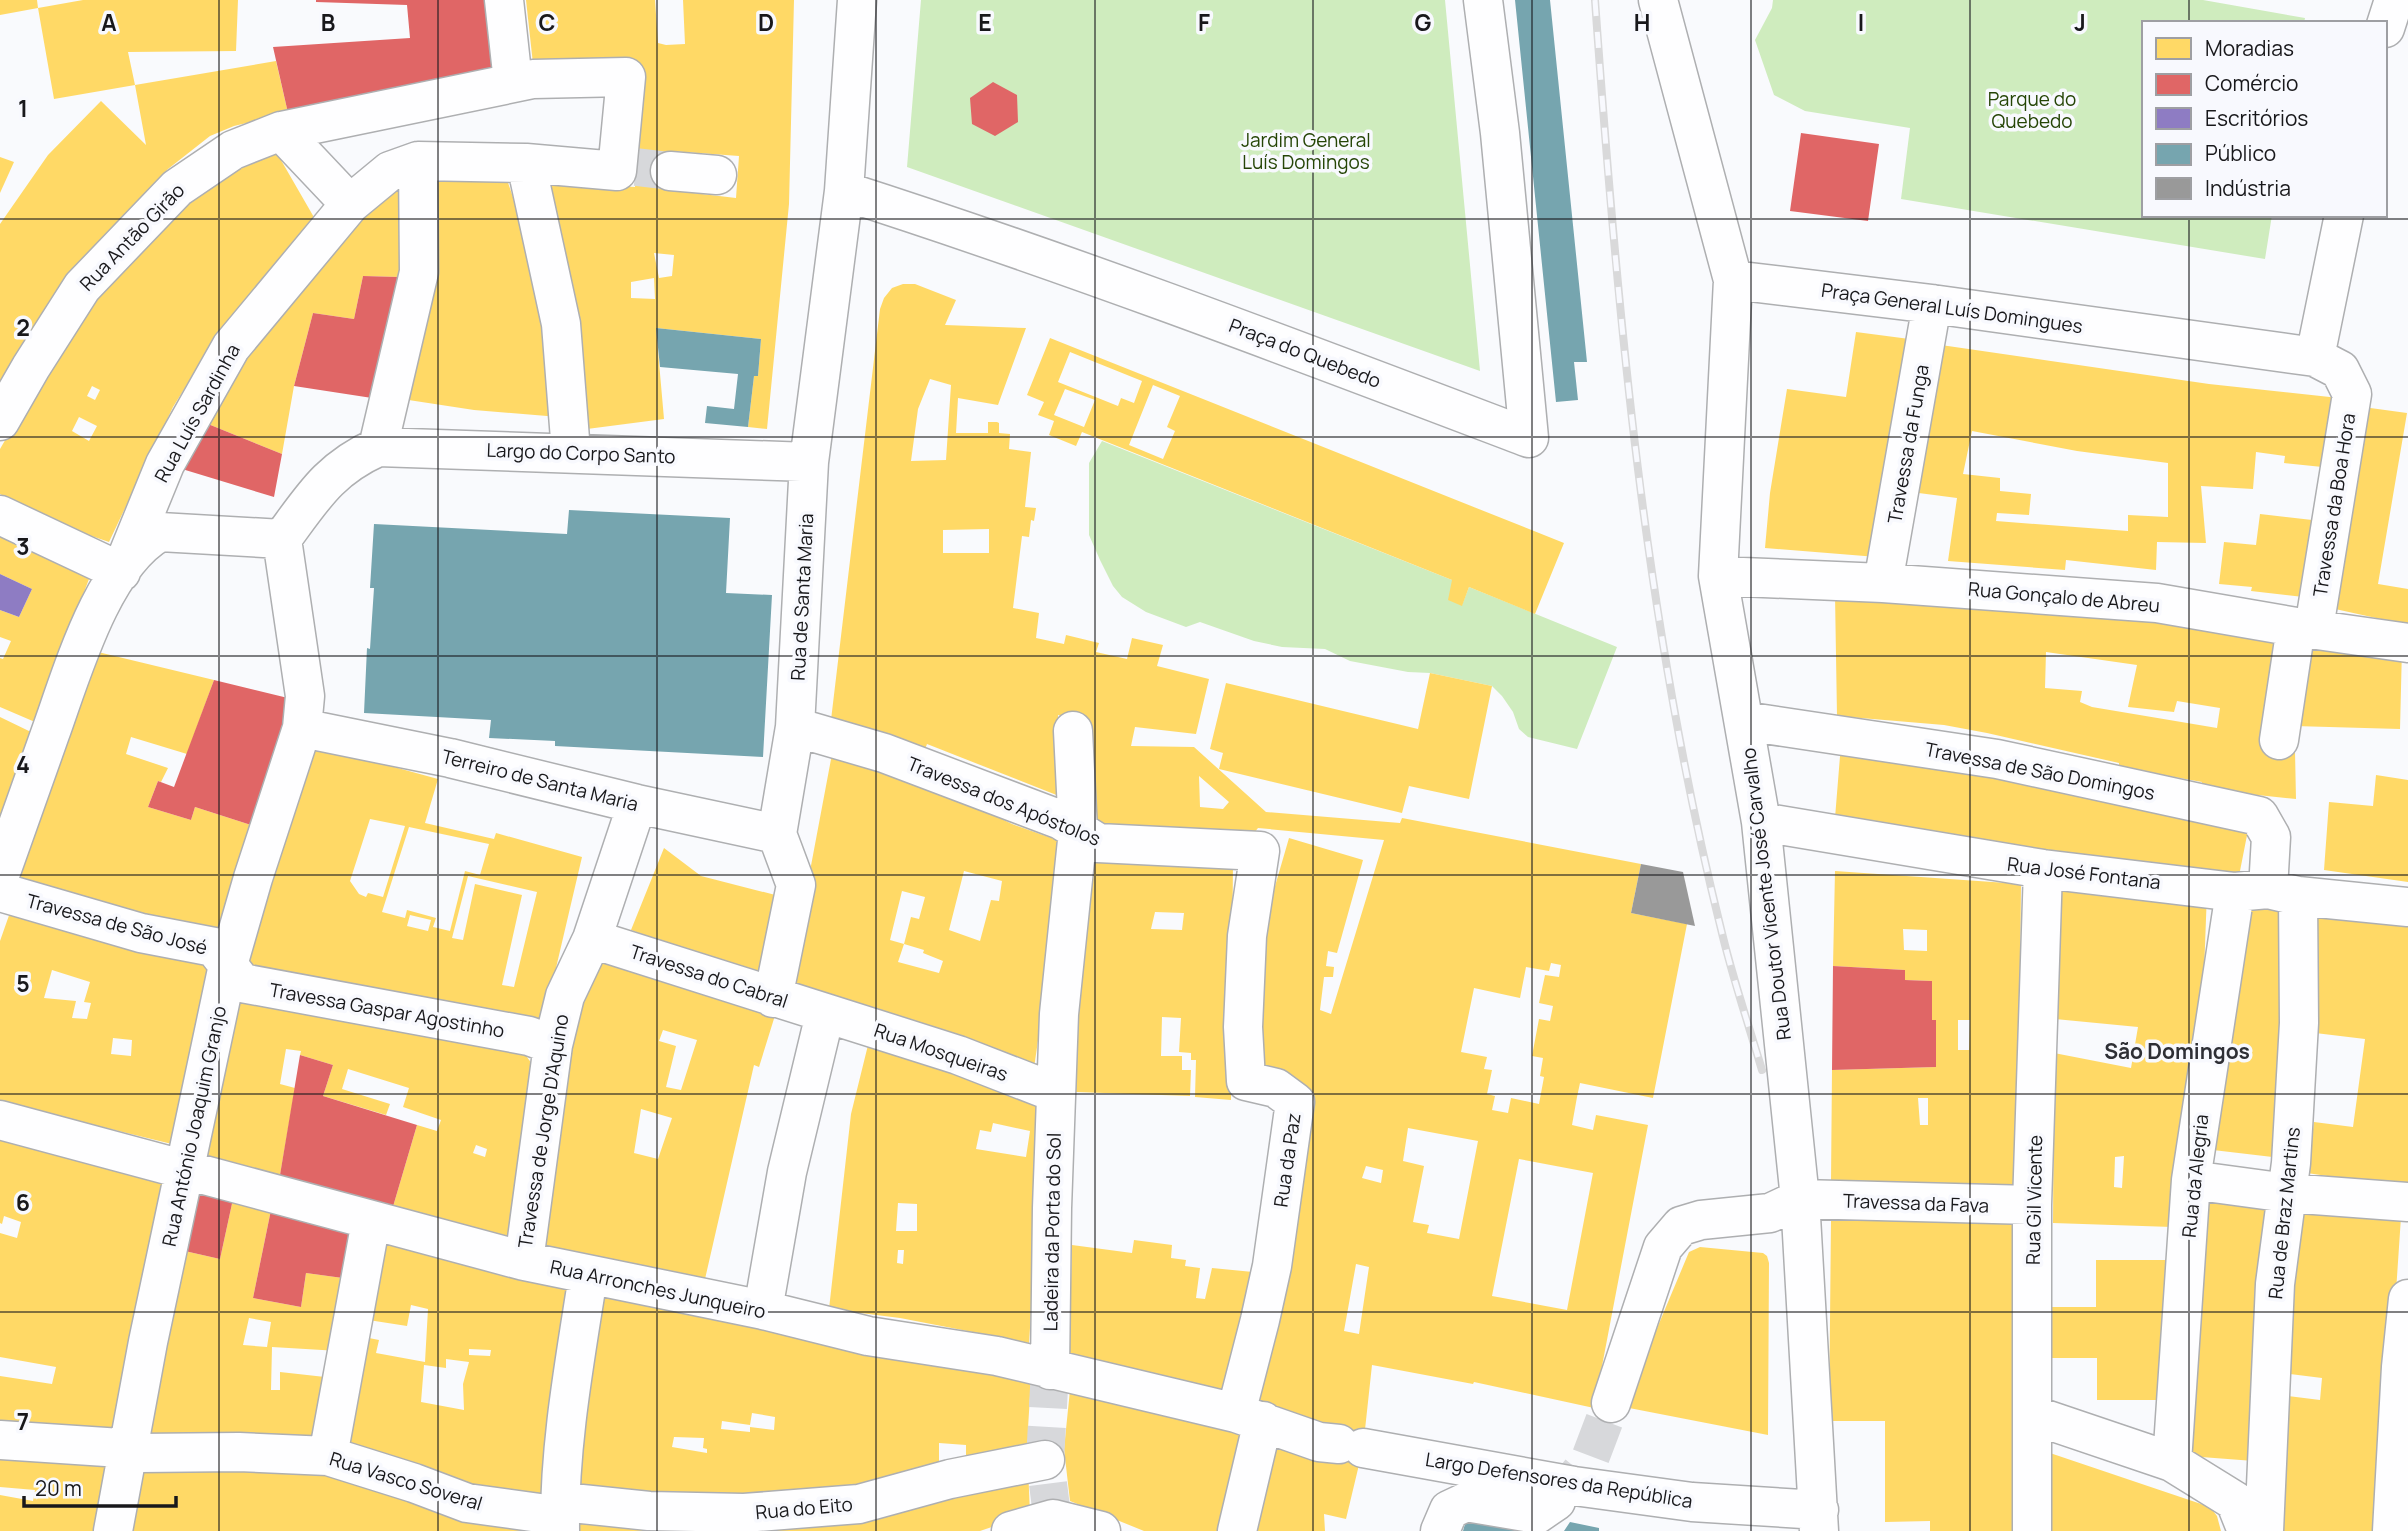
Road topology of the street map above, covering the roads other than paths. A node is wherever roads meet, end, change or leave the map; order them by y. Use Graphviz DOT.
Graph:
graph roads {
  1 [pos="504,0"];
  2 [pos="857,0"];
  3 [pos="1483,0"];
  4 [pos="1658,0"];
  5 [pos="2394,0"];
  6 [pos="2387,21"];
  7 [pos="513,82"];
  8 [pos="281,131"];
  9 [pos="418,161"];
  10 [pos="526,163"];
  11 [pos="641,168"];
  12 [pos="717,175"];
  13 [pos="844,191"];
  14 [pos="351,204"];
  15 [pos="2344,217"];
  16 [pos="1733,280"];
  17 [pos="1932,304"];
  18 [pos="2315,357"];
  19 [pos="0,421"];
  20 [pos="367,452"];
  21 [pos="571,453"];
  22 [pos="809,462"];
  23 [pos="0,515"];
  24 [pos="282,539"];
  25 [pos="121,572"];
  26 [pos="1718,576"];
  27 [pos="1884,583"];
  28 [pos="2305,628"];
  29 [pos="2408,643"];
  30 [pos="1744,721"];
  31 [pos="795,727"];
  32 [pos="302,728"];
  33 [pos="1073,731"];
  34 [pos="2279,740"];
  35 [pos="637,804"];
  36 [pos="1761,822"];
  37 [pos="1078,831"];
  38 [pos="777,834"];
  39 [pos="1260,851"];
  40 [pos="2043,869"];
  41 [pos="0,875"];
  42 [pos="0,892"];
  43 [pos="2267,892"];
  44 [pos="2408,907"];
  45 [pos="592,939"];
  46 [pos="228,965"];
  47 [pos="773,998"];
  48 [pos="825,1014"];
  49 [pos="553,1045"];
  50 [pos="1056,1093"];
  51 [pos="0,1120"];
  52 [pos="185,1168"];
  53 [pos="2191,1180"];
  54 [pos="2287,1193"];
  55 [pos="1800,1199"];
  56 [pos="2408,1202"];
  57 [pos="2032,1205"];
  58 [pos="371,1221"];
  59 [pos="524,1261"];
  60 [pos="588,1276"];
  61 [pos="2408,1299"];
  62 [pos="764,1310"];
  63 [pos="1050,1370"];
  64 [pos="1611,1403"];
  65 [pos="2034,1415"];
  66 [pos="1249,1417"];
  67 [pos="0,1440"];
  68 [pos="1340,1445"];
  69 [pos="129,1452"];
  70 [pos="328,1456"];
  71 [pos="1045,1460"];
  72 [pos="2172,1462"];
  73 [pos="1556,1501"];
  74 [pos="559,1520"];
  75 [pos="1819,1520"];
  76 [pos="113,1531"];
  77 [pos="1011,1531"];
  78 [pos="1101,1531"];
  79 [pos="1237,1531"];
  80 [pos="1440,1531"];
  81 [pos="2032,1531"];
  82 [pos="2247,1531"];
  83 [pos="2264,1531"];
  84 [pos="2392,1531"];
  1 -- 7 [label="street"];
  2 -- 13 [label="street"];
  3 -- 13 [label="street, Praça do Quebedo"];
  4 -- 16 [label="street"];
  5 -- 6 [label="street"];
  7 -- 8 [label="street, Rua Antão Girão"];
  7 -- 11 [label="street, Rua Antão Girão"];
  8 -- 14 [label="street"];
  8 -- 19 [label="street, Rua Antão Girão"];
  9 -- 10 [label="street"];
  9 -- 14 [label="street, Rua Luís Sardinha"];
  9 -- 20 [label="street"];
  10 -- 11 [label="street"];
  10 -- 21 [label="street"];
  11 -- 12 [label="street"];
  13 -- 22 [label="street, Rua de Santa Maria"];
  14 -- 25 [label="street, Rua Luís Sardinha"];
  15 -- 18 [label="street"];
  16 -- 17 [label="street, Praça General Luís Domingues"];
  16 -- 26 [label="street, Rua Doutor Vicente José Carvalho"];
  17 -- 18 [label="street, Praça General Luís Domingues"];
  17 -- 27 [label="street, Travessa da Funga"];
  18 -- 28 [label="street, Travessa da Boa Hora"];
  20 -- 21 [label="street, Largo do Corpo Santo"];
  20 -- 24 [label="street"];
  21 -- 22 [label="street, Largo do Corpo Santo"];
  22 -- 31 [label="street, Rua de Santa Maria"];
  23 -- 25 [label="street"];
  24 -- 25 [label="street"];
  24 -- 32 [label="street, Rua António Joaquim Granjo"];
  25 -- 41 [label="street"];
  26 -- 27 [label="street, Rua Gonçalo de Abreu"];
  26 -- 30 [label="street, Rua Doutor Vicente José Carvalho"];
  27 -- 28 [label="street, Rua Gonçalo de Abreu"];
  28 -- 29 [label="street, Rua Gonçalo de Abreu"];
  28 -- 34 [label="street, Travessa da Boa Hora"];
  30 -- 36 [label="street, Rua Doutor Vicente José Carvalho"];
  30 -- 43 [label="street, Travessa de São Domingos"];
  31 -- 37 [label="street, Travessa dos Apóstolos"];
  31 -- 38 [label="street, Rua de Santa Maria"];
  32 -- 35 [label="street, Terreiro de Santa Maria"];
  32 -- 46 [label="street, Rua António Joaquim Granjo"];
  33 -- 37 [label="street, Ladeira da Porta do Sol"];
  35 -- 38 [label="street, Terreiro de Santa Maria"];
  35 -- 45 [label="street, Travessa de Jorge D'Aquino"];
  36 -- 40 [label="street, Rua José Fontana"];
  36 -- 55 [label="street, Rua Doutor Vicente José Carvalho"];
  37 -- 39 [label="street, Travessa dos Apóstolos"];
  37 -- 50 [label="street, Ladeira da Porta do Sol"];
  38 -- 47 [label="street, Rua de Santa Maria"];
  39 -- 66 [label="street, Rua da Paz"];
  40 -- 43 [label="street, Rua José Fontana"];
  40 -- 57 [label="street, Rua Gil Vicente"];
  42 -- 46 [label="street, Travessa de São José"];
  43 -- 44 [label="street, Rua José Fontana"];
  43 -- 53 [label="street, Rua da Alegria"];
  43 -- 54 [label="street, Rua de Braz Martins"];
  45 -- 47 [label="street, Travessa do Cabral"];
  45 -- 49 [label="street, Travessa de Jorge D'Aquino"];
  46 -- 49 [label="street, Travessa Gaspar Agostinho"];
  46 -- 52 [label="street, Rua António Joaquim Granjo"];
  47 -- 48 [label="street, Travessa do Cabral"];
  48 -- 50 [label="street, Rua Mosqueiras"];
  48 -- 62 [label="street"];
  49 -- 59 [label="street, Travessa de Jorge D'Aquino"];
  50 -- 63 [label="street, Ladeira da Porta do Sol"];
  51 -- 52 [label="street, Rua Arronches Junqueiro"];
  52 -- 58 [label="street, Rua Arronches Junqueiro"];
  52 -- 69 [label="street, Rua António Joaquim Granjo"];
  53 -- 54 [label="street"];
  53 -- 72 [label="street, Rua da Alegria"];
  54 -- 56 [label="street"];
  54 -- 83 [label="street, Rua de Braz Martins"];
  55 -- 57 [label="street, Travessa da Fava"];
  55 -- 64 [label="street"];
  55 -- 75 [label="street, Rua Doutor Vicente José Carvalho"];
  57 -- 65 [label="street, Rua Gil Vicente"];
  58 -- 59 [label="street, Rua Arronches Junqueiro"];
  58 -- 70 [label="street"];
  59 -- 60 [label="street, Rua Arronches Junqueiro"];
  60 -- 62 [label="street, Rua Arronches Junqueiro"];
  60 -- 74 [label="street"];
  61 -- 84 [label="street"];
  62 -- 63 [label="street, Rua Arronches Junqueiro"];
  63 -- 66 [label="street, Rua Arronches Junqueiro"];
  65 -- 72 [label="street"];
  65 -- 81 [label="street, Rua Gil Vicente"];
  66 -- 68 [label="street, Rua Arronches Junqueiro"];
  66 -- 79 [label="street"];
  67 -- 69 [label="street, Rua Vasco Soveral"];
  68 -- 75 [label="street, Largo Defensores da República"];
  69 -- 70 [label="street, Rua Vasco Soveral"];
  69 -- 76 [label="street, Rua António Joaquim Granjo"];
  70 -- 74 [label="street, Rua Vasco Soveral"];
  71 -- 74 [label="street, Rua do Eito"];
  72 -- 82 [label="street"];
  73 -- 80 [label="street"];
  77 -- 78 [label="street"];
}
